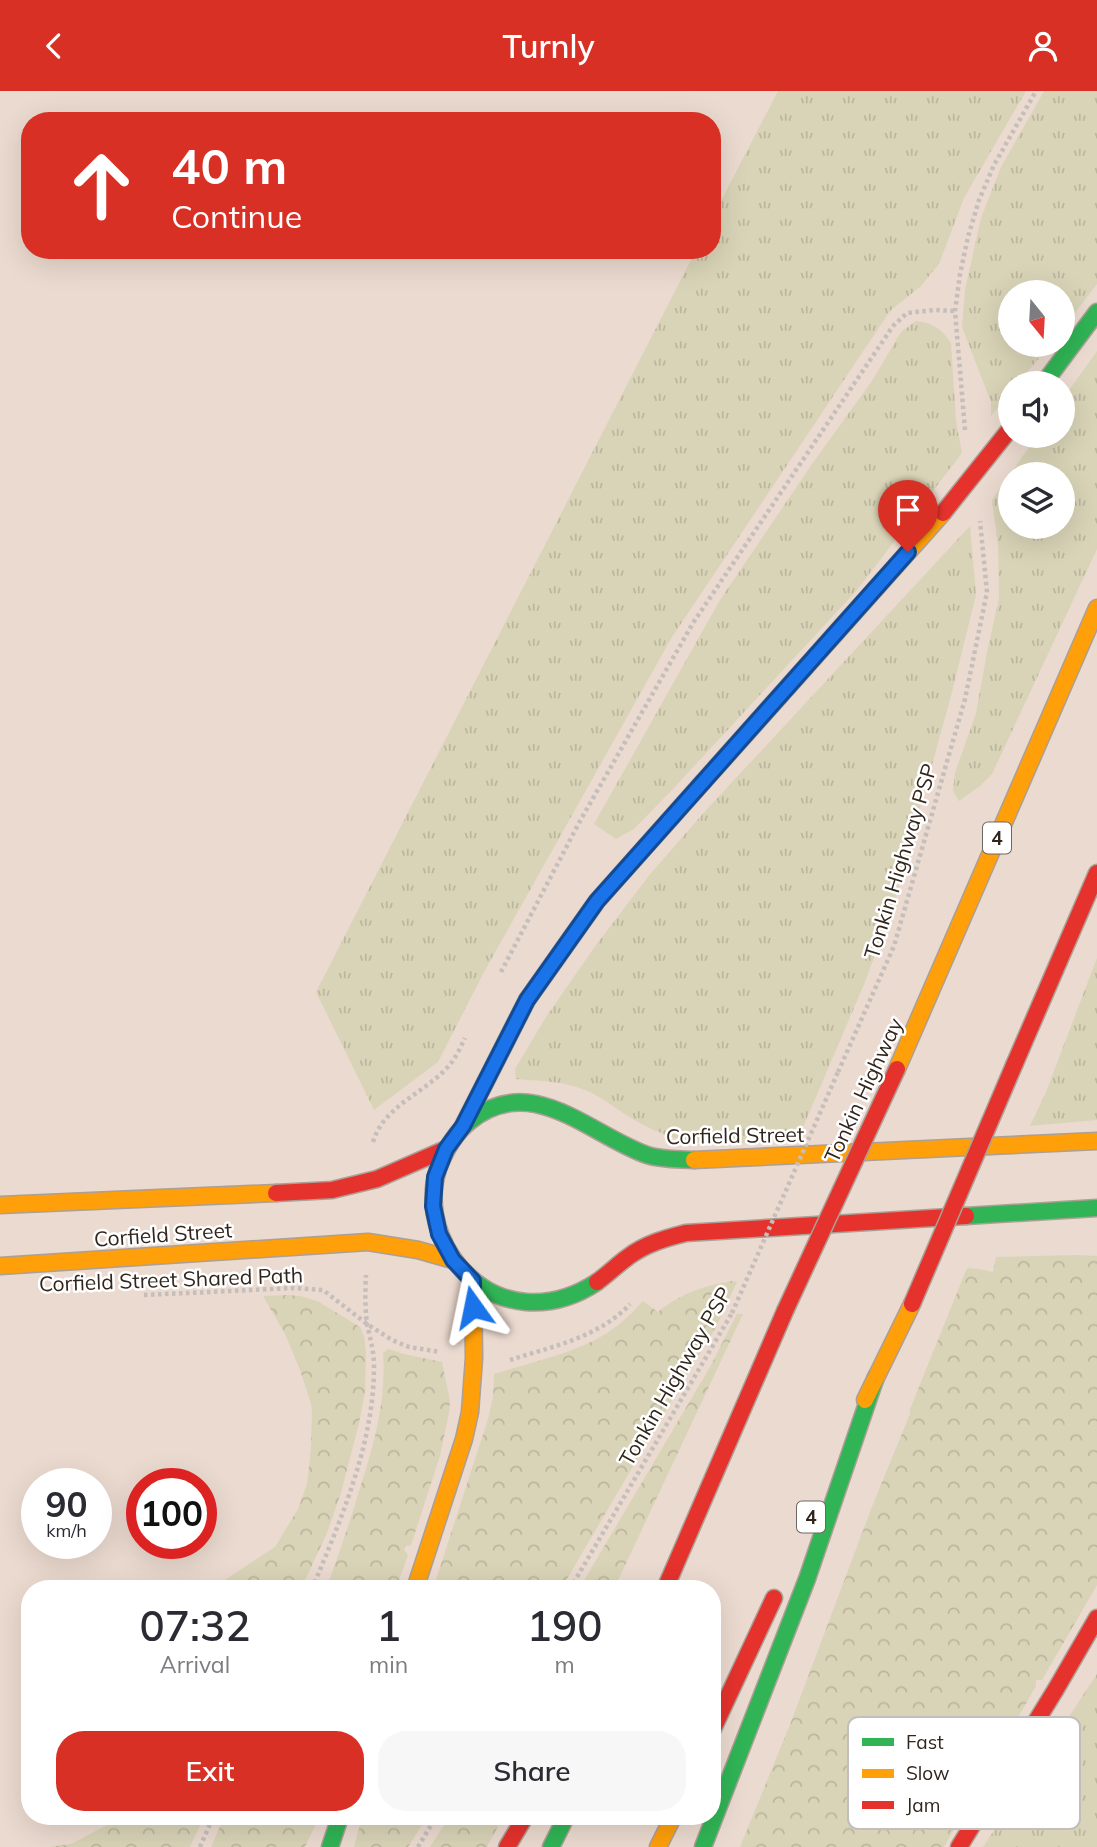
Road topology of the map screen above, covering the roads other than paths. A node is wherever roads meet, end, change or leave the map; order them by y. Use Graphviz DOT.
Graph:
graph roads {
  1 [pos="1097,312"];
  2 [pos="1053,371"];
  3 [pos="998,444"];
  4 [pos="1097,608"];
  5 [pos="1097,873"];
  6 [pos="463,1126"];
  7 [pos="1097,1141"];
  8 [pos="446,1149"];
  9 [pos="0,1205"];
  10 [pos="1097,1208"];
  11 [pos="453,1260"];
  12 [pos="0,1266"];
  13 [pos="473,1281"];
  14 [pos="876,1377"];
  15 [pos="704,1499"];
  16 [pos="812,1516"];
  17 [pos="783,1579"];
  18 [pos="418,1580"];
  19 [pos="658,1580"];
  20 [pos="669,1580"];
  21 [pos="1097,1618"];
  22 [pos="721,1712"];
  23 [pos="1039,1717"];
  24 [pos="721,1801"];
  25 [pos="337,1825"];
  26 [pos="519,1825"];
  27 [pos="562,1825"];
  28 [pos="669,1825"];
  29 [pos="712,1825"];
  30 [pos="970,1829"];
  31 [pos="330,1847"];
  32 [pos="507,1847"];
  33 [pos="551,1847"];
  34 [pos="658,1847"];
  35 [pos="703,1847"];
  36 [pos="959,1847"];
  1 -- 2 [label="main road"];
  3 -- 6 [label="main road, bridge"];
  4 -- 15 [label="main road, Tonkin Highway / 4, bridge"];
  5 -- 14 [label="main road, 4, bridge"];
  6 -- 7 [label="main road, Corfield Street"];
  6 -- 8 [label="main road, Corfield Street"];
  8 -- 9 [label="main road, Corfield Street"];
  8 -- 11 [label="main road, Corfield Street"];
  10 -- 13 [label="main road, Corfield Street"];
  11 -- 12 [label="main road, Corfield Street"];
  11 -- 13 [label="main road, Corfield Street"];
  13 -- 18 [label="main road"];
  14 -- 16 [label="main road, 4"];
  14 -- 24 [label="main road"];
  15 -- 19 [label="main road"];
  15 -- 20 [label="main road, Tonkin Highway / 4"];
  17 -- 22 [label="main road"];
  21 -- 23 [label="main road"];
  25 -- 31 [label="main road"];
  26 -- 32 [label="main road"];
  27 -- 33 [label="main road"];
  28 -- 34 [label="main road"];
  29 -- 35 [label="main road"];
  30 -- 36 [label="main road"];
}
